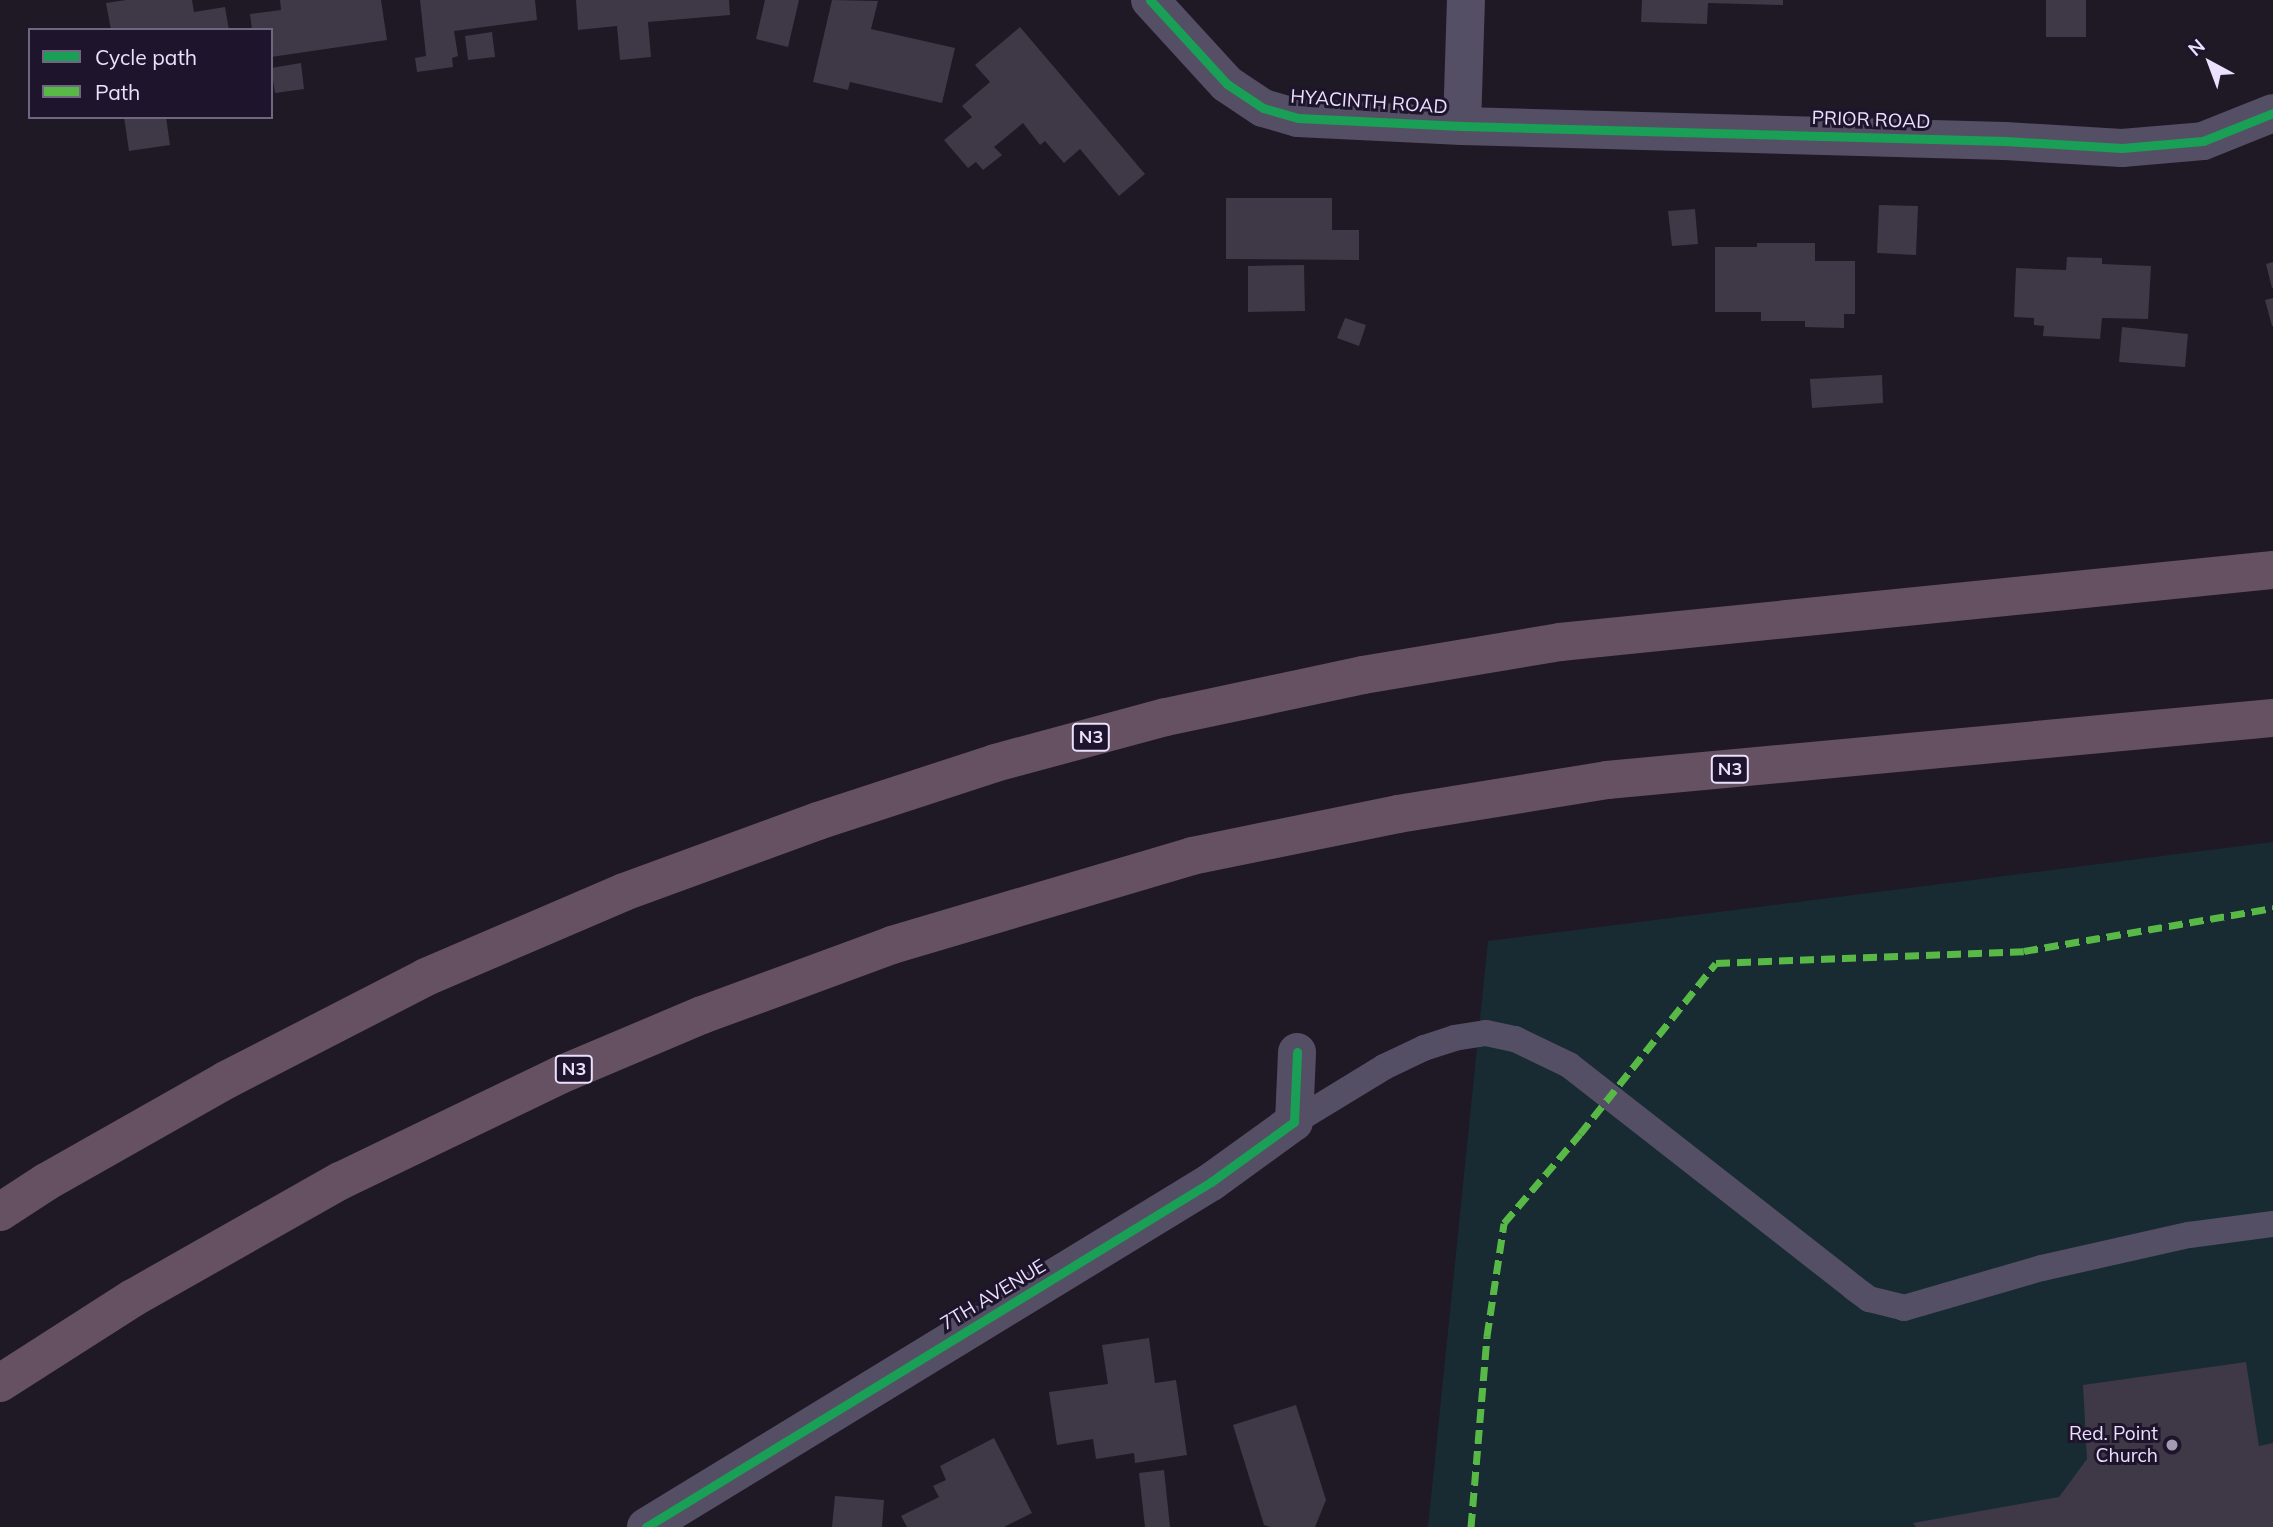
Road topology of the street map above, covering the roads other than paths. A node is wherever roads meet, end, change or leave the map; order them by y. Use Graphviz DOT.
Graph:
graph roads {
  1 [pos="1150,0"];
  2 [pos="1466,0"];
  3 [pos="2273,113"];
  4 [pos="1462,126"];
  5 [pos="2273,570"];
  6 [pos="2273,718"];
  7 [pos="1297,1052"];
  8 [pos="1293,1122"];
  9 [pos="0,1212"];
  10 [pos="2273,1224"];
  11 [pos="0,1383"];
  12 [pos="646,1527"];
  1 -- 4 [label="street, HYACINTH ROAD"];
  2 -- 4 [label="street"];
  3 -- 4 [label="street, PRIOR ROAD"];
  5 -- 9 [label="highway, N3"];
  6 -- 11 [label="highway, N3"];
  7 -- 8 [label="street"];
  8 -- 10 [label="lane"];
  8 -- 12 [label="street, 7TH AVENUE"];
}
